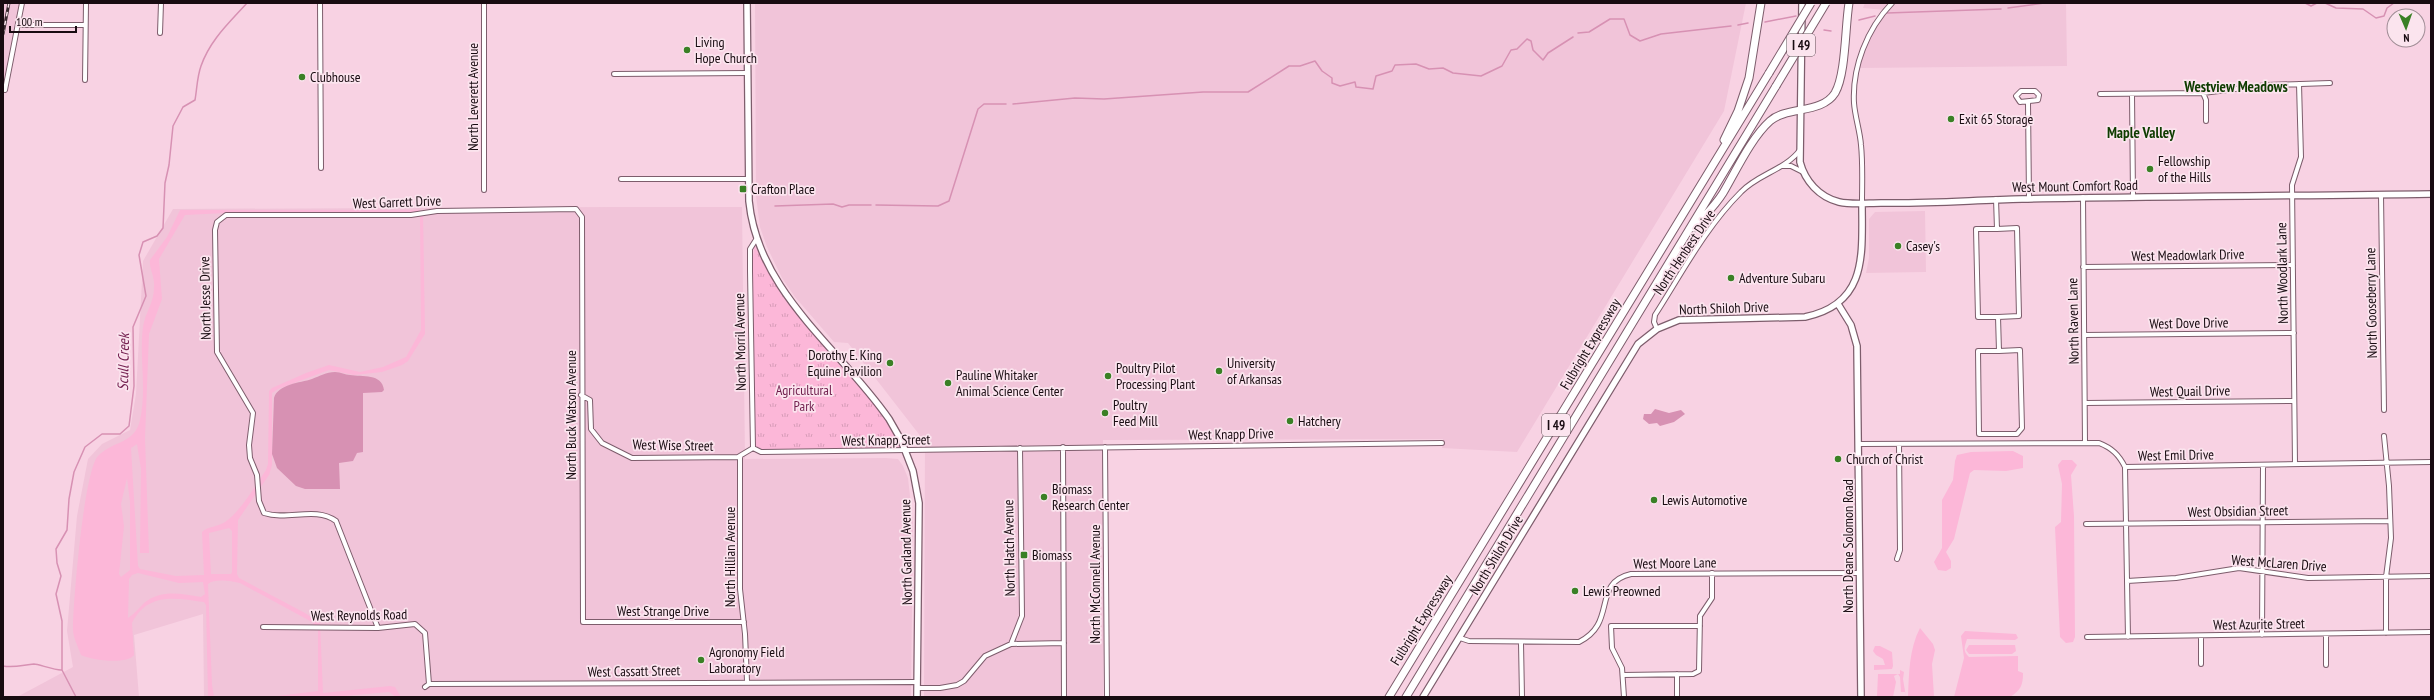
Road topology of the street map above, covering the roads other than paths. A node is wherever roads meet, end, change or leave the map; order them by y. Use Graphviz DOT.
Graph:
graph roads {
  1 [pos="22,3"];
  2 [pos="86,3"];
  3 [pos="161,3"];
  4 [pos="320,3"];
  5 [pos="484,3"];
  6 [pos="747,3"];
  7 [pos="1761,3"];
  8 [pos="1802,3"];
  9 [pos="1811,3"];
  10 [pos="1826,3"];
  11 [pos="1850,3"];
  12 [pos="1892,3"];
  13 [pos="18,25"];
  14 [pos="86,25"];
  15 [pos="160,33"];
  16 [pos="748,73"];
  17 [pos="614,74"];
  18 [pos="85,80"];
  19 [pos="2330,83"];
  20 [pos="2300,84"];
  21 [pos="6,90"];
  22 [pos="2203,93"];
  23 [pos="2100,94"];
  24 [pos="2132,94"];
  25 [pos="2028,102"];
  26 [pos="1801,110"];
  27 [pos="2206,121"];
  28 [pos="1800,150"];
  29 [pos="1722,152"];
  30 [pos="1782,166"];
  31 [pos="320,168"];
  32 [pos="1803,172"];
  33 [pos="621,179"];
  34 [pos="748,179"];
  35 [pos="484,190"];
  36 [pos="2431,194"];
  37 [pos="2381,195"];
  38 [pos="2292,196"];
  39 [pos="2133,197"];
  40 [pos="2082,198"];
  41 [pos="1996,199"];
  42 [pos="2029,199"];
  43 [pos="1862,203"];
  44 [pos="576,209"];
  45 [pos="220,218"];
  46 [pos="1997,229"];
  47 [pos="756,238"];
  48 [pos="1682,240"];
  49 [pos="2293,265"];
  50 [pos="2083,268"];
  51 [pos="1838,304"];
  52 [pos="1998,317"];
  53 [pos="1657,329"];
  54 [pos="2294,333"];
  55 [pos="2084,335"];
  56 [pos="1999,351"];
  57 [pos="581,395"];
  58 [pos="2294,401"];
  59 [pos="2085,403"];
  60 [pos="2384,410"];
  61 [pos="2384,436"];
  62 [pos="1442,443"];
  63 [pos="2085,443"];
  64 [pos="1859,444"];
  65 [pos="1900,444"];
  66 [pos="1063,447"];
  67 [pos="1105,447"];
  68 [pos="753,448"];
  69 [pos="1020,448"];
  70 [pos="906,451"];
  71 [pos="740,456"];
  72 [pos="2431,462"];
  73 [pos="2385,463"];
  74 [pos="2295,464"];
  75 [pos="2263,465"];
  76 [pos="2126,467"];
  77 [pos="2264,521"];
  78 [pos="2390,521"];
  79 [pos="2086,524"];
  80 [pos="2127,524"];
  81 [pos="1897,559"];
  82 [pos="2262,570"];
  83 [pos="1712,573"];
  84 [pos="1860,573"];
  85 [pos="2431,576"];
  86 [pos="2386,577"];
  87 [pos="2127,581"];
  88 [pos="583,622"];
  89 [pos="743,622"];
  90 [pos="1700,626"];
  91 [pos="263,627"];
  92 [pos="378,628"];
  93 [pos="2431,632"];
  94 [pos="2386,633"];
  95 [pos="2326,634"];
  96 [pos="2262,635"];
  97 [pos="2201,636"];
  98 [pos="2128,637"];
  99 [pos="1460,638"];
  100 [pos="2087,638"];
  101 [pos="1521,642"];
  102 [pos="1064,643"];
  103 [pos="1011,644"];
  104 [pos="2201,664"];
  105 [pos="2326,665"];
  106 [pos="1677,674"];
  107 [pos="1623,675"];
  108 [pos="746,682"];
  109 [pos="429,684"];
  110 [pos="917,685"];
  111 [pos="424,687"];
  112 [pos="917,697"];
  113 [pos="1064,697"];
  114 [pos="1107,697"];
  115 [pos="1389,697"];
  116 [pos="1406,697"];
  117 [pos="1423,697"];
  118 [pos="1522,697"];
  119 [pos="1624,697"];
  120 [pos="1678,697"];
  121 [pos="1861,697"];
  1 -- 13 [label="street"];
  2 -- 14 [label="street"];
  3 -- 15 [label="street"];
  4 -- 31 [label="street"];
  5 -- 35 [label="street, North Leverett Avenue"];
  6 -- 16 [label="street, North Garland Avenue"];
  7 -- 29 [label="highway"];
  8 -- 26 [label="street"];
  9 -- 29 [label="highway, Fulbright Expressway / I 49, bridge"];
  10 -- 48 [label="highway, Fulbright Expressway / I 49, bridge"];
  11 -- 26 [label="highway"];
  12 -- 43 [label="street, North Shiloh Drive"];
  13 -- 14 [label="street"];
  13 -- 21 [label="street"];
  14 -- 18 [label="street"];
  16 -- 17 [label="street"];
  16 -- 34 [label="street, North Garland Avenue"];
  19 -- 20 [label="street"];
  20 -- 22 [label="street"];
  20 -- 38 [label="street, North Woodlark Lane"];
  22 -- 24 [label="street"];
  22 -- 27 [label="street"];
  23 -- 24 [label="street"];
  24 -- 39 [label="street"];
  25 -- 25 [label="street"];
  25 -- 42 [label="street"];
  26 -- 28 [label="street"];
  26 -- 48 [label="highway"];
  28 -- 30 [label="street, North Henbest Drive"];
  28 -- 32 [label="street"];
  29 -- 115 [label="highway, Fulbright Expressway / I 49"];
  30 -- 32 [label="street"];
  30 -- 53 [label="street, North Henbest Drive"];
  32 -- 43 [label="street, West Mount Comfort Road"];
  33 -- 34 [label="street"];
  34 -- 47 [label="street, North Garland Avenue"];
  36 -- 37 [label="street, West Mount Comfort Road"];
  37 -- 38 [label="street, West Mount Comfort Road"];
  37 -- 60 [label="street, North Gooseberry Lane"];
  38 -- 39 [label="street, West Mount Comfort Road"];
  38 -- 49 [label="street, North Woodlark Lane"];
  39 -- 40 [label="street, West Mount Comfort Road"];
  40 -- 42 [label="street, West Mount Comfort Road"];
  40 -- 50 [label="street, North Raven Lane"];
  41 -- 42 [label="street, West Mount Comfort Road"];
  41 -- 43 [label="street, West Mount Comfort Road"];
  41 -- 46 [label="street"];
  43 -- 51 [label="street, North Shiloh Drive"];
  44 -- 45 [label="street, West Garrett Drive"];
  44 -- 57 [label="street, North Buck Watson Avenue"];
  45 -- 92 [label="street, North Jesse Drive"];
  46 -- 52 [label="street"];
  46 -- 52 [label="street"];
  47 -- 68 [label="street, North Morril Avenue"];
  47 -- 70 [label="street, North Garland Avenue"];
  48 -- 116 [label="highway, Fulbright Expressway / I 49"];
  49 -- 50 [label="street, West Meadowlark Drive"];
  49 -- 54 [label="street, North Woodlark Lane"];
  50 -- 55 [label="street, North Raven Lane"];
  51 -- 53 [label="street, North Shiloh Drive"];
  51 -- 64 [label="street, North Deane Solomon Road"];
  52 -- 56 [label="street"];
  53 -- 99 [label="street, North Shiloh Drive"];
  54 -- 55 [label="street, West Dove Drive"];
  54 -- 58 [label="street, North Woodlark Lane"];
  55 -- 59 [label="street, North Raven Lane"];
  56 -- 56 [label="street"];
  57 -- 71 [label="street, West Wise Street"];
  57 -- 88 [label="street, North Buck Watson Avenue"];
  58 -- 59 [label="street, West Quail Drive"];
  58 -- 74 [label="street, North Woodlark Lane"];
  59 -- 63 [label="street, North Raven Lane"];
  61 -- 73 [label="street"];
  62 -- 67 [label="street, West Knapp Drive"];
  63 -- 65 [label="street, West Emil Drive"];
  63 -- 76 [label="street, West Emil Drive"];
  64 -- 65 [label="street, West Emil Drive"];
  64 -- 84 [label="street, North Deane Solomon Road"];
  65 -- 81 [label="street"];
  66 -- 67 [label="street, West Knapp Drive"];
  66 -- 69 [label="street, West Knapp Drive"];
  66 -- 102 [label="street"];
  67 -- 114 [label="street, North McConnell Avenue"];
  68 -- 70 [label="street, West Knapp Street"];
  68 -- 71 [label="street"];
  69 -- 70 [label="street, West Knapp Street"];
  69 -- 103 [label="street, North Hatch Avenue"];
  70 -- 110 [label="street, North Garland Avenue"];
  71 -- 89 [label="street, North Hillian Avenue"];
  72 -- 73 [label="street, West Emil Drive"];
  73 -- 74 [label="street, West Emil Drive"];
  73 -- 78 [label="street"];
  74 -- 75 [label="street, West Emil Drive"];
  75 -- 76 [label="street, West Emil Drive"];
  75 -- 77 [label="street"];
  76 -- 80 [label="street"];
  77 -- 78 [label="street, West Obsidian Street"];
  77 -- 80 [label="street, West Obsidian Street"];
  77 -- 82 [label="street"];
  78 -- 86 [label="street"];
  79 -- 80 [label="street, West Obsidian Street"];
  80 -- 87 [label="street"];
  82 -- 86 [label="street, West McLaren Drive"];
  82 -- 87 [label="street, West McLaren Drive"];
  82 -- 96 [label="street"];
  83 -- 84 [label="street, West Moore Lane"];
  83 -- 90 [label="street"];
  83 -- 101 [label="street, West Moore Lane"];
  84 -- 121 [label="street, North Deane Solomon Road"];
  85 -- 86 [label="street, West McLaren Drive"];
  86 -- 94 [label="street"];
  87 -- 98 [label="street"];
  88 -- 89 [label="street, West Strange Drive"];
  89 -- 108 [label="street, North Hillian Avenue"];
  90 -- 106 [label="street"];
  90 -- 107 [label="street"];
  91 -- 92 [label="street, West Reynolds Road"];
  92 -- 109 [label="street, West Reynolds Road"];
  93 -- 94 [label="street, West Azurite Street"];
  94 -- 95 [label="street, West Azurite Street"];
  95 -- 96 [label="street, West Azurite Street"];
  95 -- 105 [label="street"];
  96 -- 97 [label="street, West Azurite Street"];
  97 -- 98 [label="street, West Azurite Street"];
  97 -- 104 [label="street"];
  98 -- 100 [label="street, West Azurite Street"];
  99 -- 101 [label="street, West Moore Lane"];
  99 -- 117 [label="street, North Shiloh Drive"];
  101 -- 118 [label="street"];
  102 -- 103 [label="street"];
  102 -- 113 [label="street"];
  103 -- 110 [label="street, West Cassatt Street"];
  106 -- 107 [label="street"];
  106 -- 120 [label="street"];
  107 -- 119 [label="street"];
  108 -- 109 [label="street, West Cassatt Street"];
  108 -- 110 [label="street, West Cassatt Street"];
  109 -- 111 [label="street"];
  110 -- 112 [label="street, North Garland Avenue"];
}
